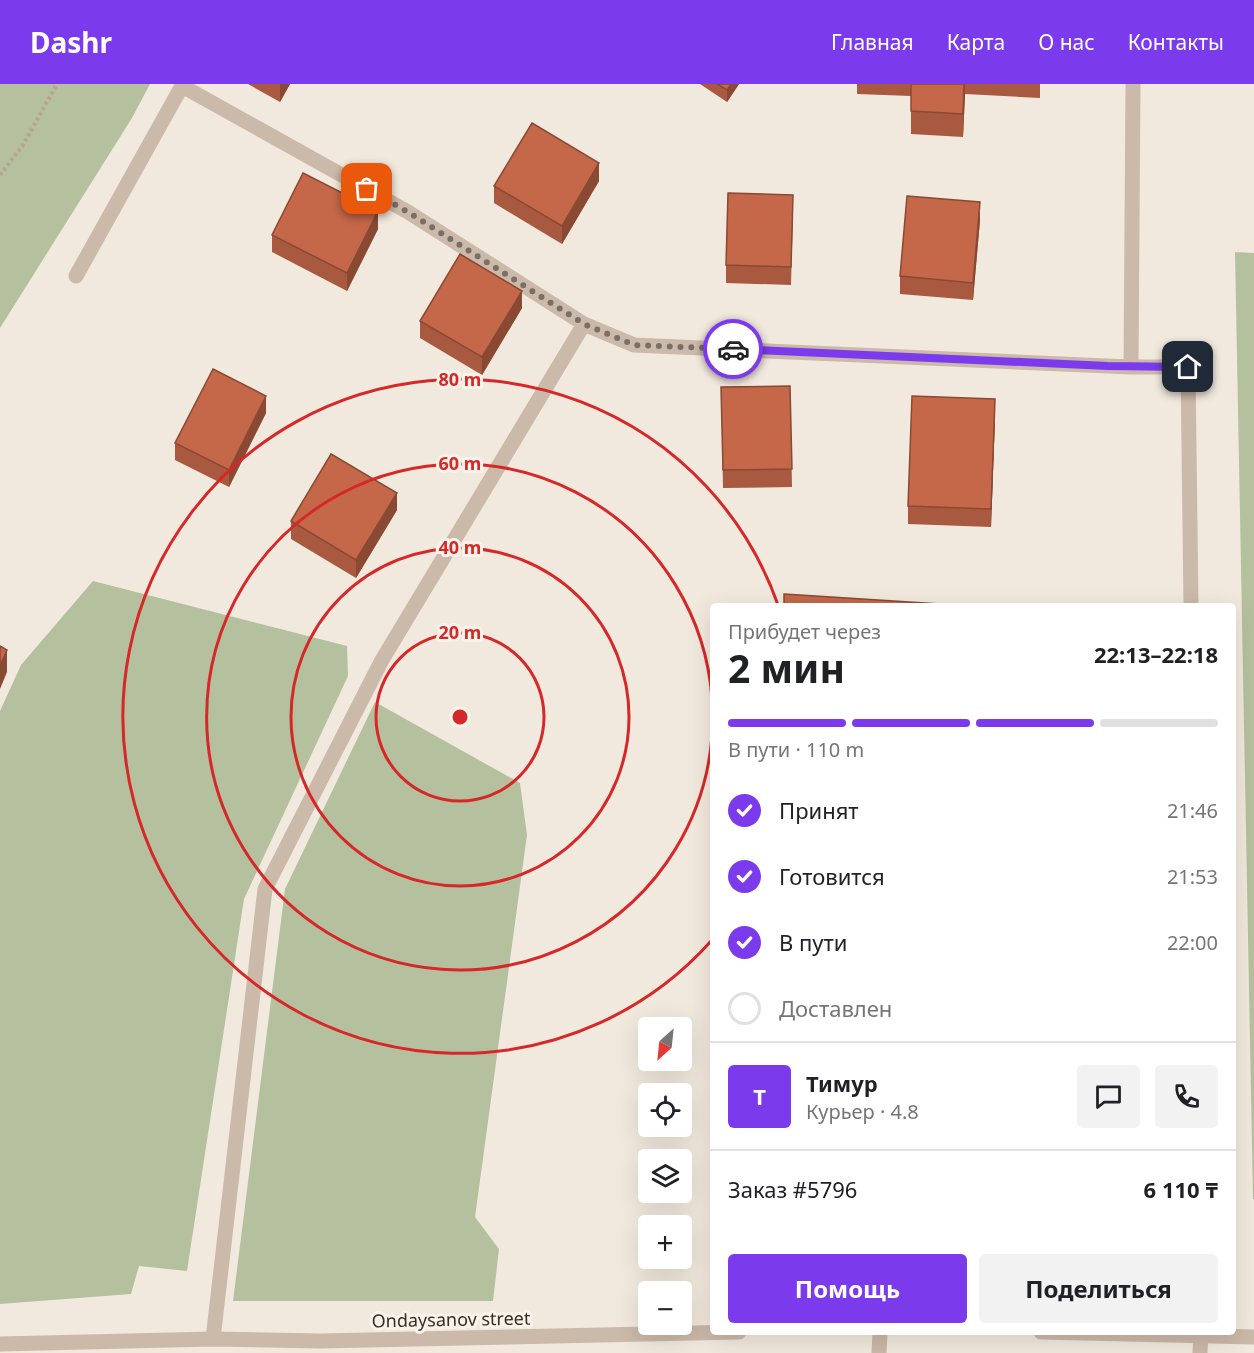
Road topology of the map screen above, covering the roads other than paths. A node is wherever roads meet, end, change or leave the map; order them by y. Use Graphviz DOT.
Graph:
graph roads {
  1 [pos="1133,84"];
  2 [pos="182,85"];
  3 [pos="76,276"];
  4 [pos="584,324"];
  5 [pos="1131,367"];
  6 [pos="1191,603"];
  7 [pos="710,1333"];
  8 [pos="880,1335"];
  9 [pos="1201,1335"];
  10 [pos="1219,1335"];
  11 [pos="1254,1337"];
  12 [pos="213,1338"];
  13 [pos="0,1344"];
  14 [pos="164,1346"];
  15 [pos="879,1353"];
  16 [pos="1200,1353"];
  1 -- 5 [label="street"];
  2 -- 3 [label="street"];
  2 -- 4 [label="street"];
  4 -- 5 [label="street"];
  4 -- 12 [label="street"];
  5 -- 6 [label="street"];
  7 -- 12 [label="street, Ondaysanov street"];
  8 -- 15 [label="street"];
  9 -- 16 [label="street"];
  10 -- 11 [label="street"];
  12 -- 14 [label="street, Ondaysanov street"];
  13 -- 14 [label="street, Ondaysanov street"];
}
